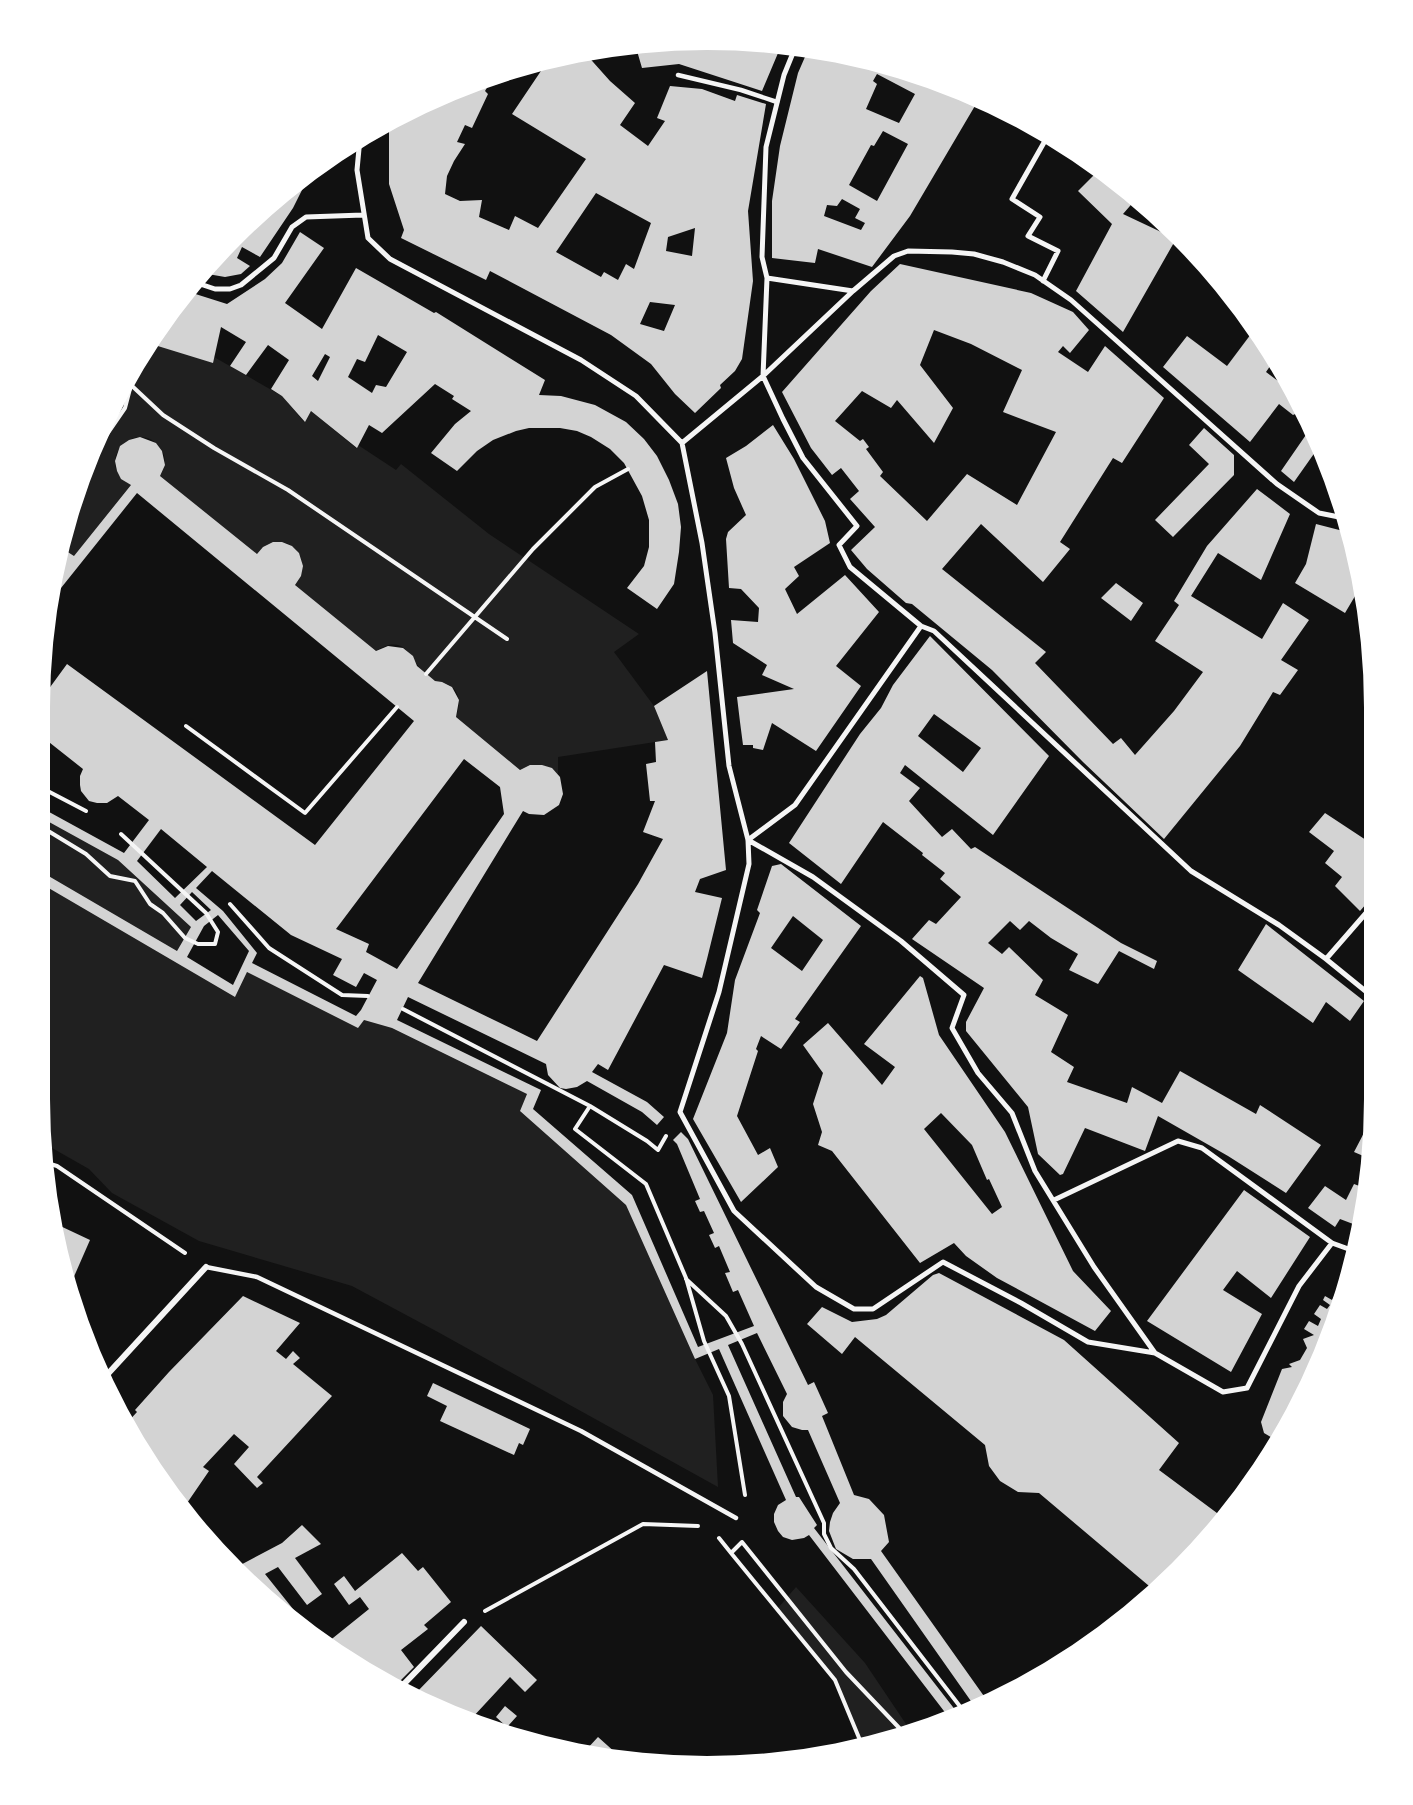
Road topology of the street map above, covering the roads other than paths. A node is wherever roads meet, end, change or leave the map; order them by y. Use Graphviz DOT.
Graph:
graph roads {
  1 [pos="792,55"];
  2 [pos="678,75"];
  3 [pos="777,102"];
  4 [pos="1044,143"];
  5 [pos="359,149"];
  6 [pos="363,215"];
  7 [pos="767,278"];
  8 [pos="1042,281"];
  9 [pos="203,285"];
  10 [pos="853,291"];
  11 [pos="763,376"];
  12 [pos="682,443"];
  13 [pos="1335,516"];
  14 [pos="921,626"];
  15 [pos="747,840"];
  16 [pos="1364,915"];
  17 [pos="1326,959"];
  18 [pos="1364,990"];
  19 [pos="1054,1200"];
  20 [pos="1332,1243"];
  21 [pos="1346,1248"];
  22 [pos="206,1267"];
  23 [pos="1155,1353"];
  24 [pos="110,1372"];
  25 [pos="736,1518"];
  26 [pos="464,1623"];
  27 [pos="406,1682"];
  1 -- 3 [label="street"];
  2 -- 3 [label="lane"];
  3 -- 7 [label="street"];
  4 -- 8 [label="street"];
  5 -- 6 [label="street"];
  6 -- 9 [label="street"];
  6 -- 12 [label="street"];
  7 -- 10 [label="street"];
  7 -- 11 [label="street"];
  8 -- 10 [label="street"];
  8 -- 13 [label="street"];
  10 -- 11 [label="street"];
  11 -- 12 [label="street"];
  11 -- 14 [label="street"];
  12 -- 15 [label="street"];
  14 -- 15 [label="street"];
  14 -- 17 [label="street"];
  15 -- 19 [label="street"];
  15 -- 23 [label="street"];
  16 -- 17 [label="street"];
  17 -- 18 [label="street"];
  19 -- 20 [label="street"];
  19 -- 23 [label="street"];
  20 -- 21 [label="street"];
  20 -- 23 [label="street"];
  22 -- 24 [label="street"];
  22 -- 25 [label="lane"];
  26 -- 27 [label="street"];
}
